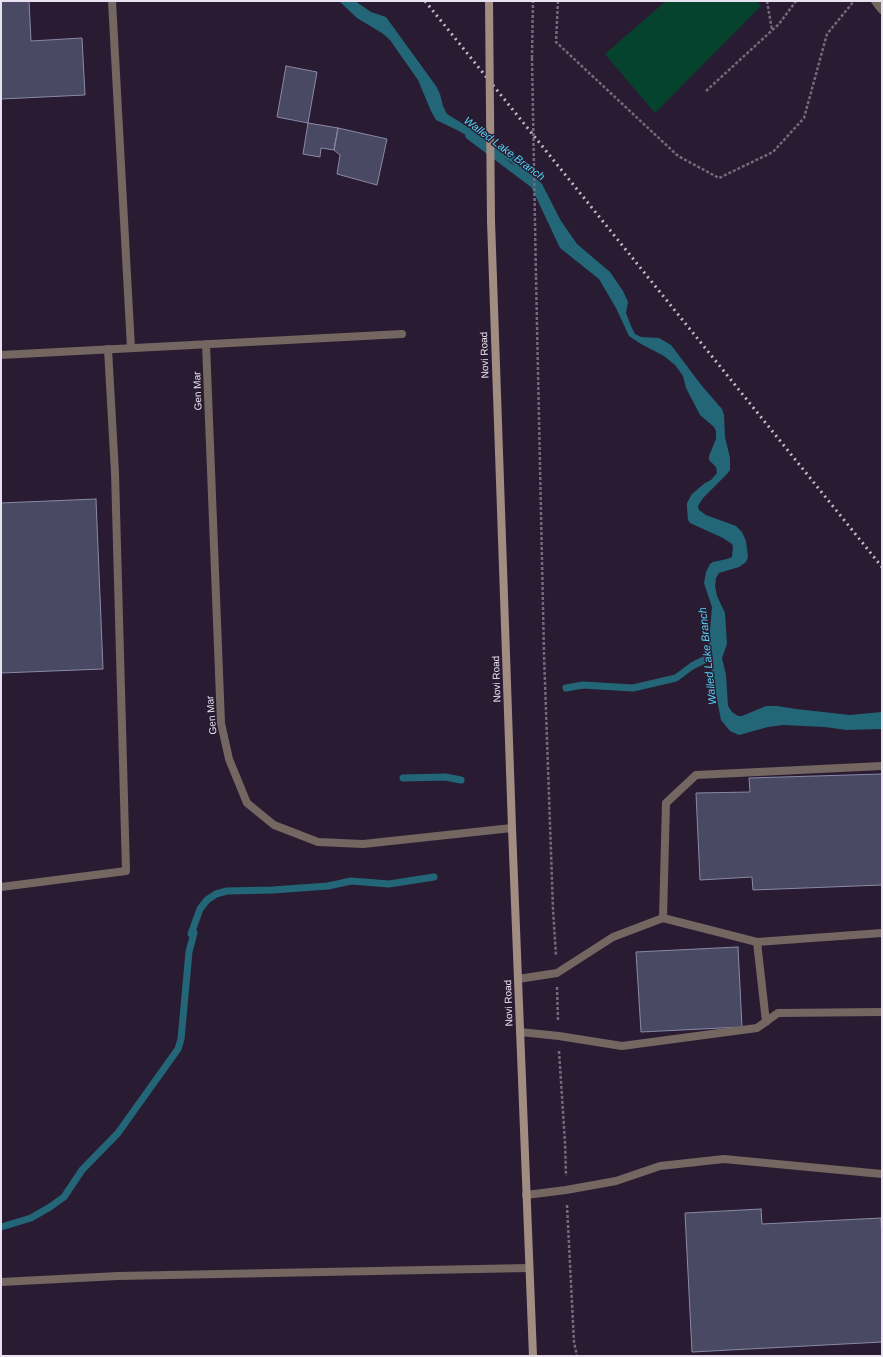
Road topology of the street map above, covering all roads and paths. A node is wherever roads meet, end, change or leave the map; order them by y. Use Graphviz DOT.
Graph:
graph roads {
  1 [pos="112,1"];
  2 [pos="489,1"];
  3 [pos="533,1"];
  4 [pos="558,1"];
  5 [pos="767,1"];
  6 [pos="796,1"];
  7 [pos="854,1"];
  8 [pos="875,1"];
  9 [pos="882,10"];
  10 [pos="772,30"];
  11 [pos="706,91"];
  12 [pos="402,334"];
  13 [pos="206,344"];
  14 [pos="131,348"];
  15 [pos="108,349"];
  16 [pos="1,355"];
  17 [pos="882,766"];
  18 [pos="512,828"];
  19 [pos="1,887"];
  20 [pos="663,918"];
  21 [pos="882,932"];
  22 [pos="757,942"];
  23 [pos="557,973"];
  24 [pos="518,979"];
  25 [pos="882,1012"];
  26 [pos="766,1022"];
  27 [pos="520,1032"];
  28 [pos="559,1036"];
  29 [pos="882,1174"];
  30 [pos="566,1190"];
  31 [pos="526,1195"];
  32 [pos="529,1268"];
  33 [pos="1,1282"];
  34 [pos="533,1356"];
  35 [pos="577,1356"];
  1 -- 14 [label="street"];
  2 -- 18 [label="main road, Novi Road, bridge"];
  3 -- 23 [label="path, bridge"];
  4 -- 7 [label="path"];
  5 -- 10 [label="path"];
  6 -- 10 [label="path"];
  8 -- 9 [label="street"];
  10 -- 11 [label="path"];
  12 -- 13 [label="street"];
  13 -- 14 [label="street"];
  13 -- 18 [label="street, Gen Mar"];
  14 -- 15 [label="street"];
  15 -- 16 [label="street"];
  15 -- 19 [label="street"];
  17 -- 20 [label="street"];
  18 -- 24 [label="main road, Novi Road"];
  20 -- 22 [label="street"];
  20 -- 23 [label="street"];
  21 -- 22 [label="street"];
  22 -- 26 [label="street"];
  23 -- 24 [label="street"];
  23 -- 28 [label="path"];
  24 -- 27 [label="main road, Novi Road"];
  25 -- 26 [label="street"];
  26 -- 28 [label="street"];
  27 -- 28 [label="street"];
  27 -- 31 [label="main road, Novi Road"];
  28 -- 30 [label="path"];
  29 -- 30 [label="street"];
  30 -- 31 [label="street"];
  30 -- 35 [label="path"];
  31 -- 32 [label="main road, Novi Road"];
  32 -- 33 [label="street"];
  32 -- 34 [label="main road, Novi Road"];
}
